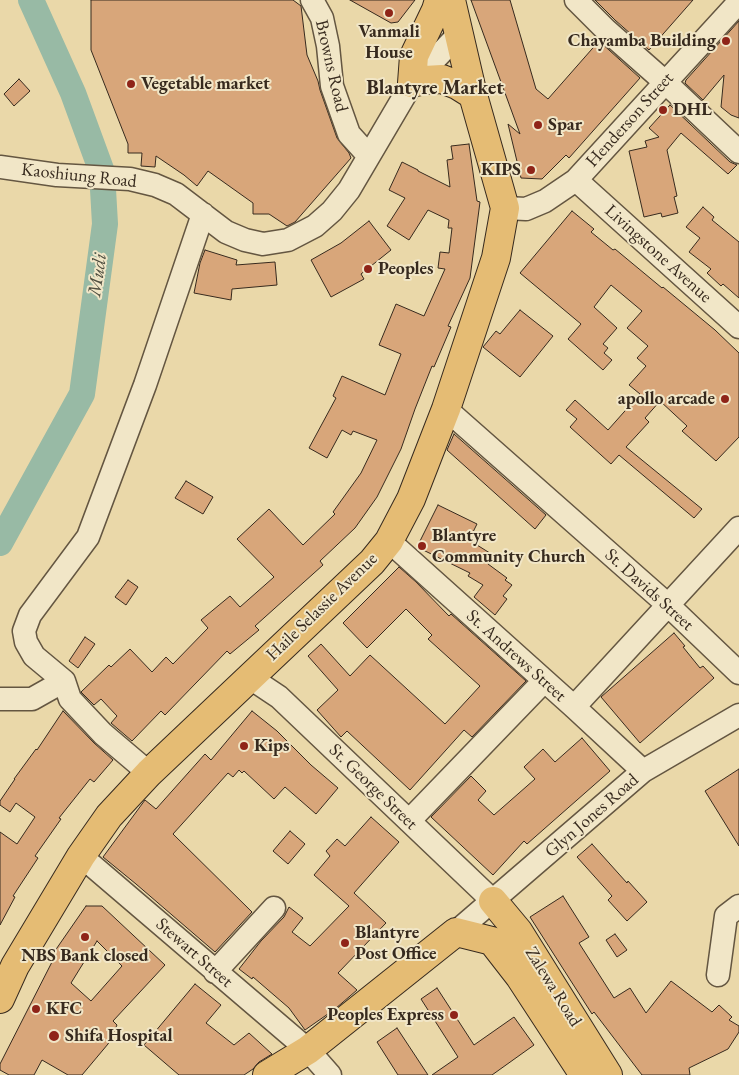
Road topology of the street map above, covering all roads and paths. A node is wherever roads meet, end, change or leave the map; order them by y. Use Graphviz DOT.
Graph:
graph roads {
  1 [pos="312,0"];
  2 [pos="439,0"];
  3 [pos="451,0"];
  4 [pos="576,0"];
  5 [pos="739,2"];
  6 [pos="460,33"];
  7 [pos="665,82"];
  8 [pos="412,83"];
  9 [pos="474,95"];
  10 [pos="739,152"];
  11 [pos="368,155"];
  12 [pos="0,169"];
  13 [pos="576,180"];
  14 [pos="505,208"];
  15 [pos="203,214"];
  16 [pos="739,327"];
  17 [pos="446,409"];
  18 [pos="739,528"];
  19 [pos="389,541"];
  20 [pos="668,606"];
  21 [pos="739,673"];
  22 [pos="249,677"];
  23 [pos="64,681"];
  24 [pos="544,681"];
  25 [pos="0,699"];
  26 [pos="574,707"];
  27 [pos="739,715"];
  28 [pos="643,771"];
  29 [pos="149,773"];
  30 [pos="409,821"];
  31 [pos="81,856"];
  32 [pos="493,901"];
  33 [pos="739,906"];
  34 [pos="274,908"];
  35 [pos="456,932"];
  36 [pos="215,972"];
  37 [pos="718,975"];
  38 [pos="0,999"];
  39 [pos="308,1050"];
  40 [pos="267,1075"];
  41 [pos="330,1075"];
  42 [pos="584,1075"];
  43 [pos="608,1075"];
  1 -- 11 [label="street, Browns Road"];
  2 -- 8 [label="highway"];
  3 -- 6 [label="highway, Haile Selassie Avenue"];
  4 -- 7 [label="street"];
  5 -- 7 [label="street, Henderson Street"];
  6 -- 8 [label="street, Kaoshiung Road"];
  6 -- 9 [label="highway, Haile Selassie Avenue"];
  7 -- 10 [label="street"];
  7 -- 13 [label="street, Henderson Street"];
  8 -- 9 [label="highway"];
  8 -- 11 [label="street, Kaoshiung Road"];
  9 -- 14 [label="highway, Haile Selassie Avenue"];
  11 -- 15 [label="street, Kaoshiung Road"];
  12 -- 15 [label="street, Kaoshiung Road"];
  13 -- 14 [label="street, Henderson Street"];
  13 -- 16 [label="street, Livingstone Avenue"];
  14 -- 17 [label="highway, Haile Selassie Avenue"];
  15 -- 23 [label="street"];
  17 -- 19 [label="highway, Haile Selassie Avenue"];
  17 -- 20 [label="street, St. Davids Street"];
  18 -- 20 [label="street"];
  19 -- 22 [label="highway, Haile Selassie Avenue"];
  19 -- 24 [label="street, St. Andrews Street"];
  20 -- 21 [label="street, St. Davids Street"];
  20 -- 26 [label="street"];
  22 -- 29 [label="highway, Haile Selassie Avenue"];
  22 -- 30 [label="street, St. George Street"];
  23 -- 25 [label="street"];
  23 -- 29 [label="street"];
  24 -- 26 [label="street, St. Andrews Street"];
  24 -- 30 [label="street"];
  26 -- 28 [label="street, St. Andrews Street"];
  27 -- 28 [label="street, Glyn Jones Road"];
  28 -- 32 [label="street, Glyn Jones Road"];
  29 -- 31 [label="highway, Haile Selassie Avenue"];
  30 -- 32 [label="street, St. George Street"];
  31 -- 36 [label="street, Stewart Street"];
  31 -- 38 [label="highway, Haile Selassie Avenue"];
  32 -- 35 [label="street, Glyn Jones Road"];
  32 -- 43 [label="highway, Zalewa Road"];
  33 -- 37 [label="street"];
  34 -- 36 [label="street"];
  35 -- 39 [label="highway"];
  35 -- 42 [label="highway, Zalewa Road"];
  36 -- 39 [label="street, Stewart Street"];
  39 -- 40 [label="highway"];
  39 -- 41 [label="street, Stewart Street"];
}
